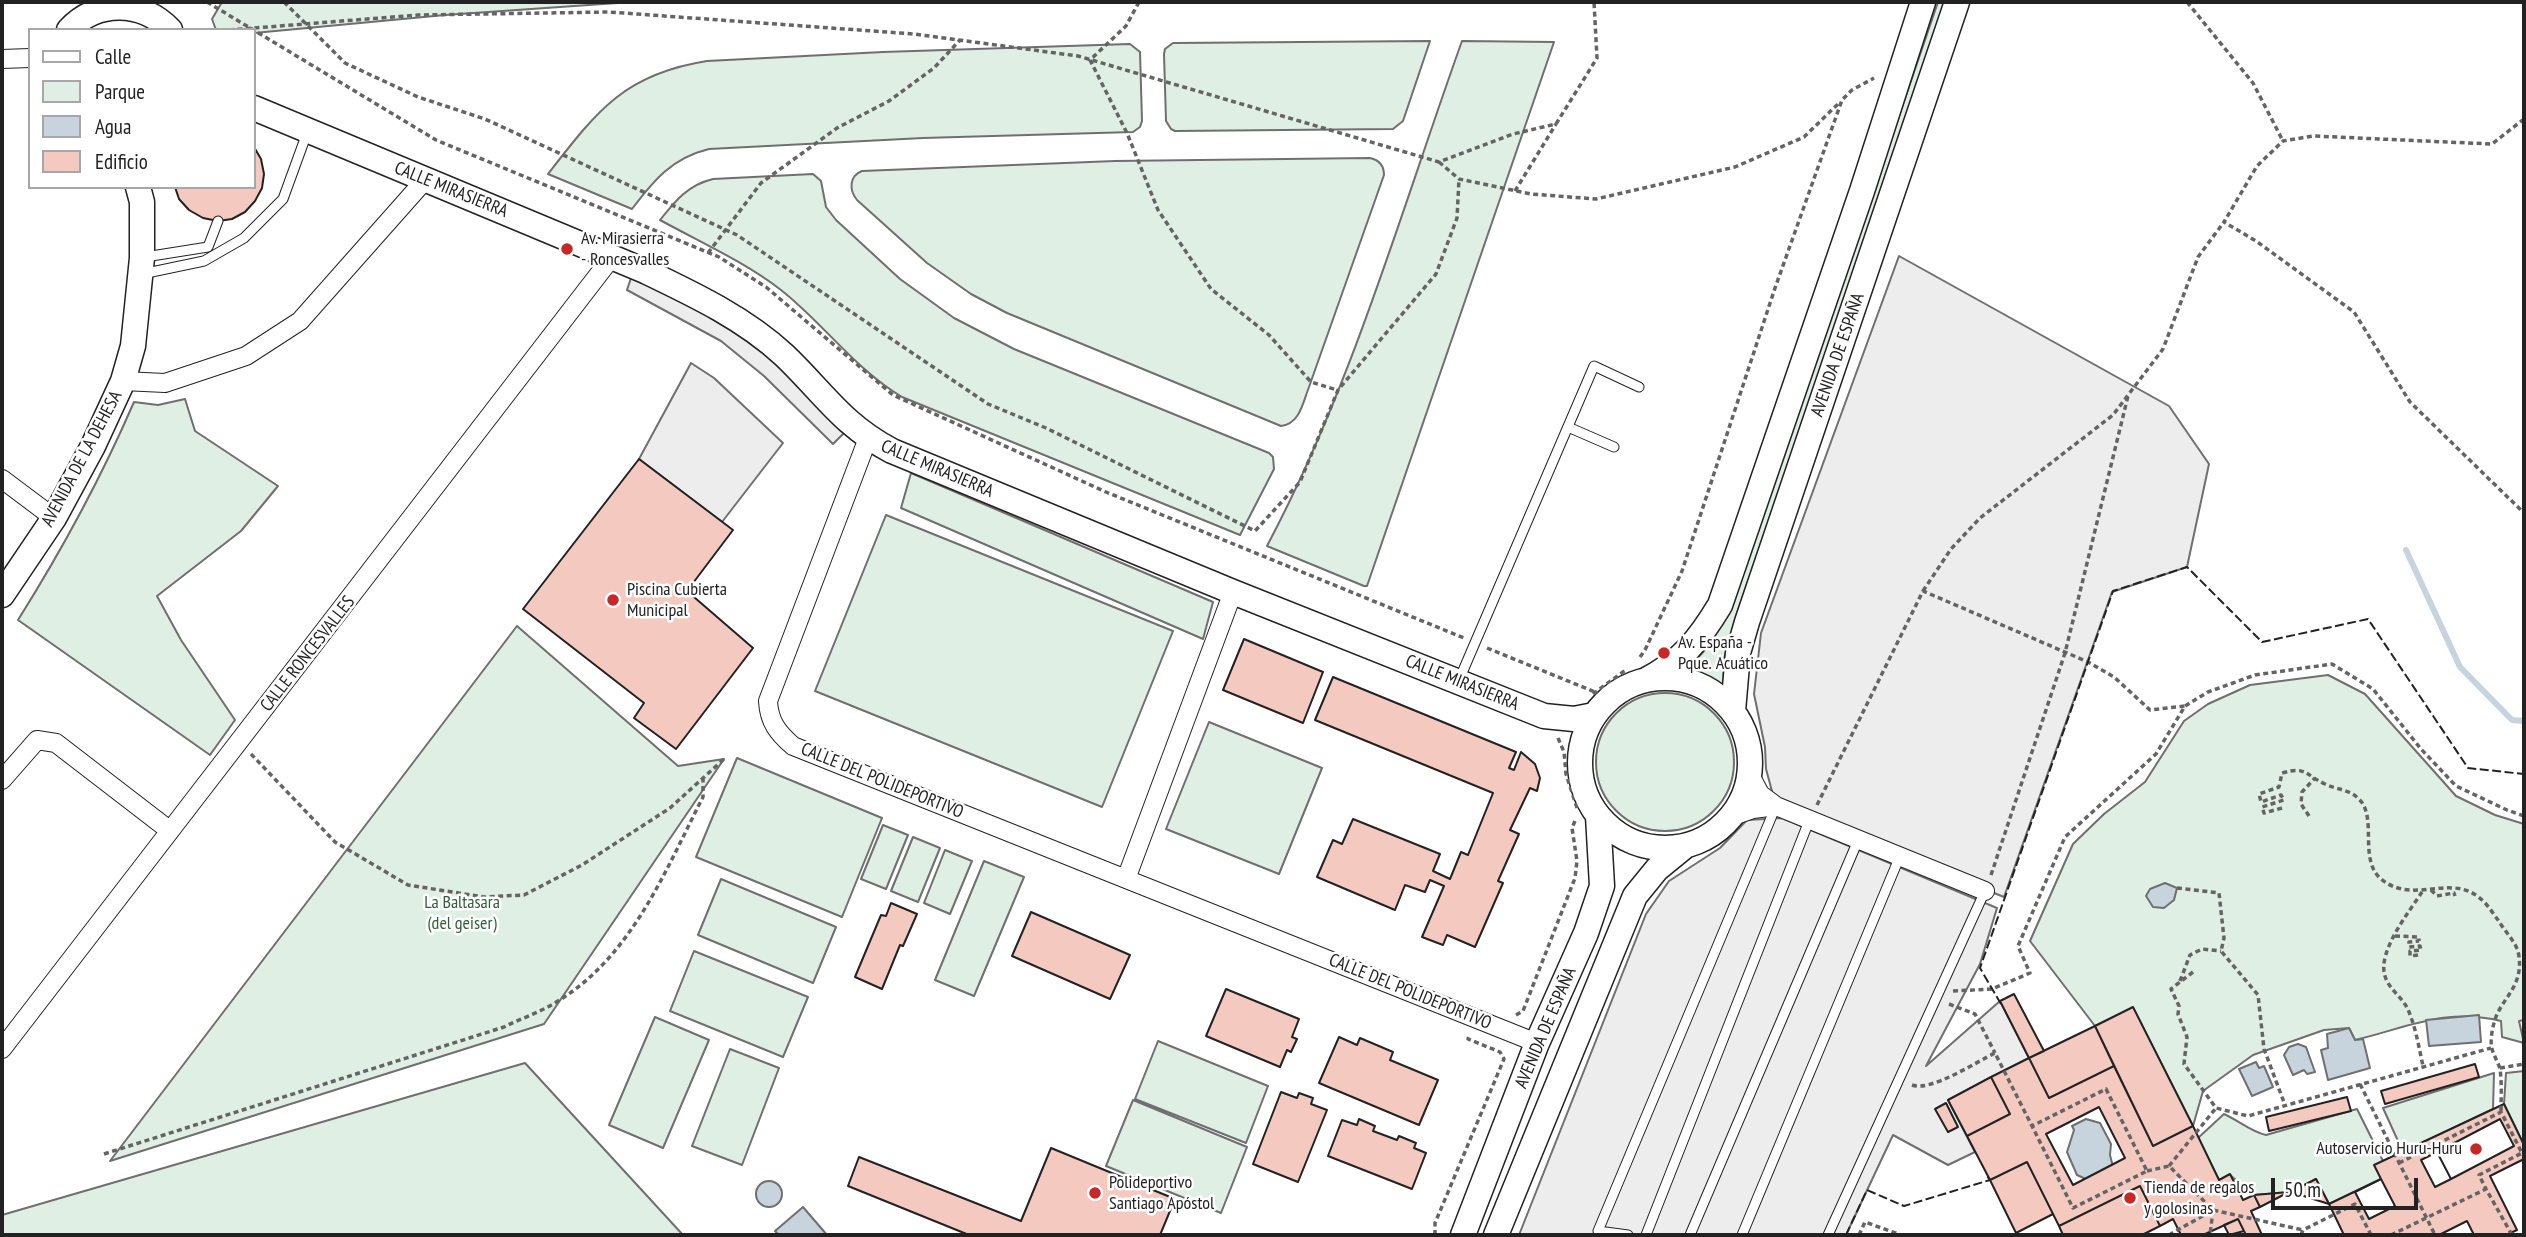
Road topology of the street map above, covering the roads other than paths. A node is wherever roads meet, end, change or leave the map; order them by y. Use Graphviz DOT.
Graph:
graph roads {
  1 [pos="1923,2"];
  2 [pos="1957,2"];
  3 [pos="111,3"];
  4 [pos="71,19"];
  5 [pos="168,28"];
  6 [pos="28,58"];
  7 [pos="2,59"];
  8 [pos="256,109"];
  9 [pos="307,131"];
  10 [pos="425,180"];
  11 [pos="139,189"];
  12 [pos="218,221"];
  13 [pos="612,257"];
  14 [pos="141,266"];
  15 [pos="123,381"];
  16 [pos="1639,387"];
  17 [pos="1568,427"];
  18 [pos="868,438"];
  19 [pos="1614,447"];
  20 [pos="2,479"];
  21 [pos="54,518"];
  22 [pos="1233,592"];
  23 [pos="2,595"];
  24 [pos="1639,668"];
  25 [pos="1458,682"];
  26 [pos="1592,702"];
  27 [pos="1733,711"];
  28 [pos="1544,716"];
  29 [pos="1580,754"];
  30 [pos="1750,775"];
  31 [pos="2,780"];
  32 [pos="1776,806"];
  33 [pos="1598,816"];
  34 [pos="1733,816"];
  35 [pos="1809,821"];
  36 [pos="169,830"];
  37 [pos="1859,838"];
  38 [pos="1684,847"];
  39 [pos="1900,856"];
  40 [pos="1126,879"];
  41 [pos="1985,891"];
  42 [pos="1537,1043"];
  43 [pos="2,1049"];
  44 [pos="1463,1235"];
  45 [pos="1496,1235"];
  46 [pos="1628,1235"];
  47 [pos="1646,1235"];
  48 [pos="1690,1235"];
  49 [pos="1742,1235"];
  50 [pos="1828,1235"];
  1 -- 24 [label="main road, AVENIDA DE ESPAÑA"];
  2 -- 27 [label="main road, AVENIDA DE ESPAÑA"];
  3 -- 4 [label="main road"];
  3 -- 5 [label="main road"];
  6 -- 7 [label="street"];
  8 -- 9 [label="main road, CALLE MIRASIERRA"];
  9 -- 10 [label="main road, CALLE MIRASIERRA"];
  9 -- 14 [label="lane"];
  10 -- 13 [label="main road, CALLE MIRASIERRA"];
  10 -- 15 [label="street"];
  11 -- 14 [label="main road, AVENIDA DE LA DEHESA"];
  12 -- 14 [label="lane"];
  13 -- 18 [label="main road, CALLE MIRASIERRA"];
  13 -- 36 [label="street, CALLE RONCESVALLES"];
  14 -- 15 [label="main road, AVENIDA DE LA DEHESA"];
  15 -- 21 [label="main road, AVENIDA DE LA DEHESA"];
  16 -- 17 [label="lane"];
  17 -- 19 [label="lane"];
  17 -- 25 [label="lane"];
  18 -- 22 [label="main road, CALLE MIRASIERRA"];
  18 -- 40 [label="street, CALLE DEL POLIDEPORTIVO"];
  20 -- 21 [label="street"];
  21 -- 23 [label="main road, AVENIDA DE LA DEHESA"];
  22 -- 25 [label="main road, CALLE MIRASIERRA"];
  22 -- 40 [label="street"];
  24 -- 26 [label="main road"];
  24 -- 27 [label="main road"];
  25 -- 28 [label="main road, CALLE MIRASIERRA"];
  26 -- 28 [label="main road, CALLE MIRASIERRA"];
  26 -- 29 [label="main road"];
  27 -- 30 [label="main road"];
  28 -- 29 [label="main road, CALLE MIRASIERRA"];
  29 -- 33 [label="main road"];
  30 -- 32 [label="street"];
  30 -- 34 [label="main road"];
  31 -- 36 [label="street"];
  32 -- 34 [label="street"];
  32 -- 35 [label="street"];
  32 -- 46 [label="lane"];
  33 -- 38 [label="main road"];
  33 -- 42 [label="main road, AVENIDA DE ESPAÑA"];
  34 -- 38 [label="main road"];
  35 -- 37 [label="street"];
  35 -- 47 [label="lane"];
  36 -- 43 [label="street, CALLE RONCESVALLES"];
  37 -- 39 [label="street"];
  37 -- 48 [label="lane"];
  38 -- 45 [label="main road, AVENIDA DE ESPAÑA"];
  39 -- 41 [label="street"];
  39 -- 49 [label="lane"];
  40 -- 42 [label="street, CALLE DEL POLIDEPORTIVO"];
  41 -- 50 [label="lane"];
  42 -- 44 [label="main road, AVENIDA DE ESPAÑA"];
}
